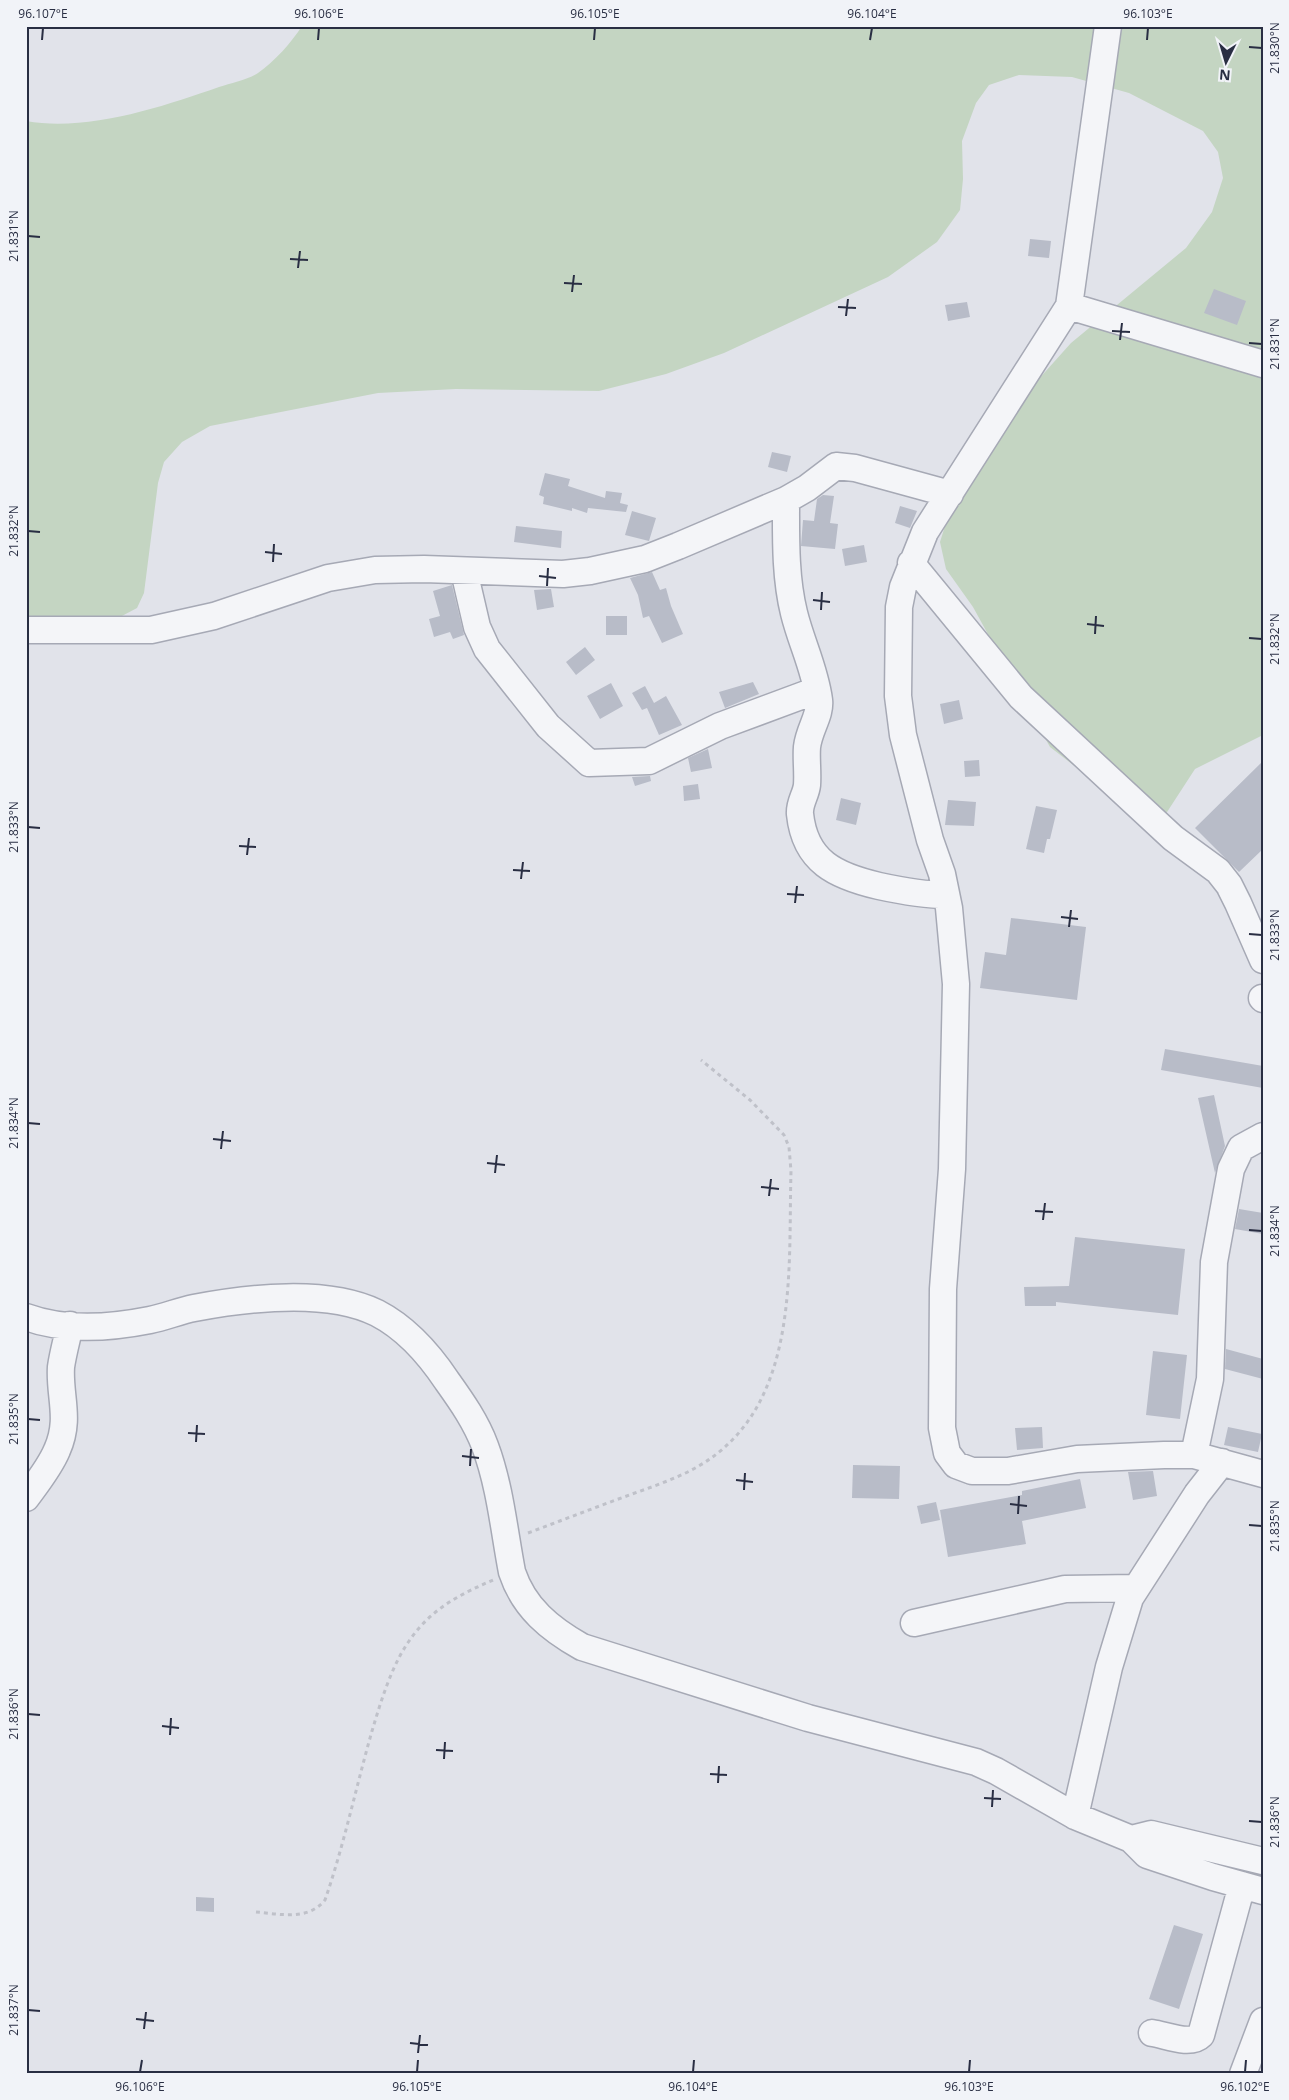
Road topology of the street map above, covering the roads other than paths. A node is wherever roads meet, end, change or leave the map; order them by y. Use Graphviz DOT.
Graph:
graph roads {
  1 [pos="1108,26"];
  2 [pos="1069,306"];
  3 [pos="1263,364"];
  4 [pos="950,494"];
  5 [pos="786,500"];
  6 [pos="912,563"];
  7 [pos="464,571"];
  8 [pos="26,630"];
  9 [pos="817,690"];
  10 [pos="946,895"];
  11 [pos="1263,960"];
  12 [pos="1263,1136"];
  13 [pos="26,1317"];
  14 [pos="70,1325"];
  15 [pos="1194,1455"];
  16 [pos="1222,1462"];
  17 [pos="1263,1474"];
  18 [pos="26,1498"];
  19 [pos="1136,1588"];
  20 [pos="914,1623"];
  21 [pos="1075,1816"];
  22 [pos="1131,1839"];
  23 [pos="1263,1861"];
  24 [pos="1253,1888"];
  25 [pos="1263,2021"];
  26 [pos="1152,2033"];
  27 [pos="1243,2074"];
  1 -- 2 [label="street"];
  2 -- 3 [label="street"];
  2 -- 4 [label="street"];
  4 -- 5 [label="street"];
  4 -- 6 [label="street"];
  5 -- 7 [label="street"];
  5 -- 9 [label="street"];
  6 -- 10 [label="street"];
  6 -- 11 [label="street"];
  7 -- 8 [label="street"];
  7 -- 9 [label="street"];
  9 -- 10 [label="street"];
  10 -- 15 [label="street"];
  12 -- 15 [label="street"];
  13 -- 14 [label="street"];
  14 -- 18 [label="street"];
  14 -- 21 [label="street"];
  15 -- 16 [label="street"];
  16 -- 17 [label="street"];
  16 -- 19 [label="street"];
  19 -- 20 [label="street"];
  19 -- 21 [label="street"];
  21 -- 22 [label="street"];
  22 -- 23 [label="street"];
  22 -- 24 [label="street"];
  24 -- 26 [label="street"];
  25 -- 27 [label="street"];
}
